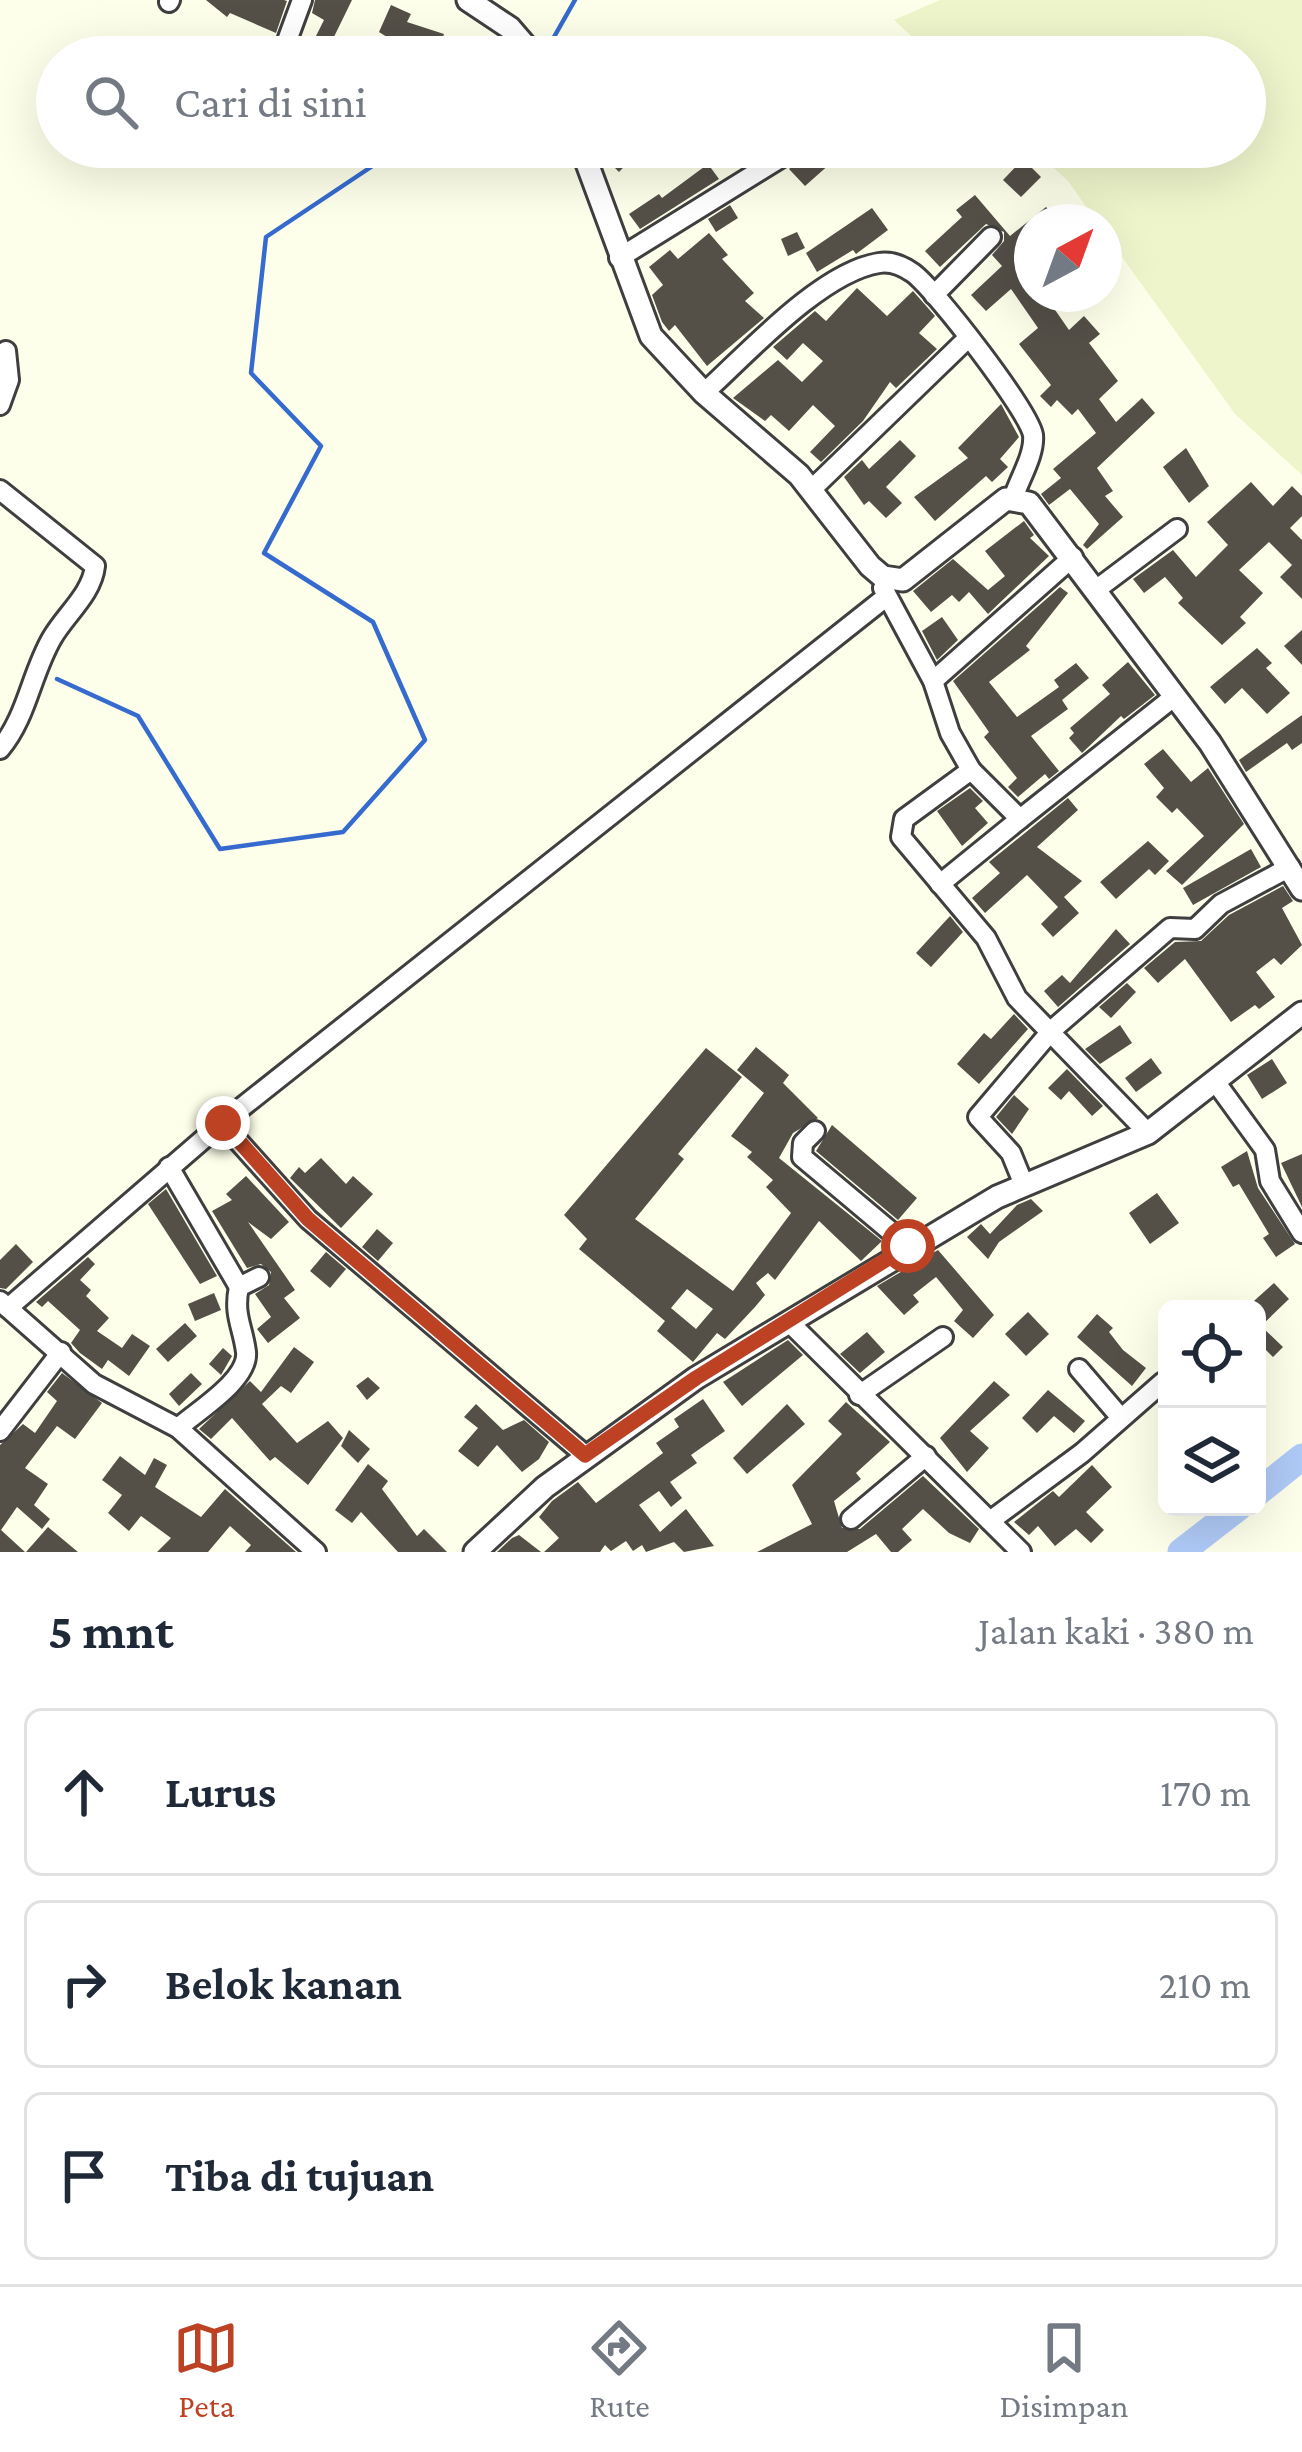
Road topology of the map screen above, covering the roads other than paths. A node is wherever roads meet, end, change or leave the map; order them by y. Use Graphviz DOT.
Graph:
graph roads {
  1 [pos="302,0"];
  2 [pos="468,0"];
  3 [pos="289,36"];
  4 [pos="513,36"];
  5 [pos="588,168"];
  6 [pos="764,168"];
  7 [pos="991,237"];
  8 [pos="619,258"];
  9 [pos="934,295"];
  10 [pos="968,338"];
  11 [pos="6,351"];
  12 [pos="704,393"];
  13 [pos="0,405"];
  14 [pos="812,489"];
  15 [pos="0,490"];
  16 [pos="1014,496"];
  17 [pos="1178,529"];
  18 [pos="1073,557"];
  19 [pos="885,587"];
  20 [pos="1097,589"];
  21 [pos="933,681"];
  22 [pos="1174,696"];
  23 [pos="0,749"];
  24 [pos="971,770"];
  25 [pos="1020,819"];
  26 [pos="1290,867"];
  27 [pos="940,884"];
  28 [pos="1302,889"];
  29 [pos="1302,1013"];
  30 [pos="1052,1030"];
  31 [pos="1217,1084"];
  32 [pos="223,1123"];
  33 [pos="814,1131"];
  34 [pos="1148,1133"];
  35 [pos="169,1167"];
  36 [pos="1024,1185"];
  37 [pos="1302,1233"];
  38 [pos="908,1246"];
  39 [pos="259,1277"];
  40 [pos="239,1288"];
  41 [pos="4,1305"];
  42 [pos="789,1322"];
  43 [pos="943,1336"];
  44 [pos="61,1352"];
  45 [pos="1079,1370"];
  46 [pos="1158,1386"];
  47 [pos="859,1395"];
  48 [pos="1120,1418"];
  49 [pos="178,1428"];
  50 [pos="0,1431"];
  51 [pos="585,1455"];
  52 [pos="926,1456"];
  53 [pos="851,1519"];
  54 [pos="990,1521"];
  55 [pos="316,1552"];
  56 [pos="475,1552"];
  57 [pos="1021,1552"];
  1 -- 3 [label="street"];
  2 -- 4 [label="street"];
  5 -- 8 [label="street"];
  6 -- 8 [label="street"];
  7 -- 9 [label="street"];
  8 -- 12 [label="street"];
  9 -- 10 [label="street"];
  9 -- 12 [label="street"];
  10 -- 14 [label="street"];
  10 -- 16 [label="street"];
  11 -- 13 [label="street"];
  12 -- 14 [label="street"];
  14 -- 19 [label="street"];
  15 -- 23 [label="street"];
  16 -- 18 [label="street"];
  16 -- 19 [label="street"];
  17 -- 20 [label="street"];
  18 -- 20 [label="street"];
  18 -- 21 [label="street"];
  19 -- 21 [label="street"];
  19 -- 32 [label="street"];
  20 -- 22 [label="street"];
  21 -- 24 [label="street"];
  22 -- 25 [label="street"];
  22 -- 26 [label="street"];
  24 -- 25 [label="street"];
  24 -- 27 [label="street"];
  25 -- 27 [label="street"];
  26 -- 28 [label="street"];
  26 -- 30 [label="street"];
  27 -- 30 [label="street"];
  29 -- 31 [label="street"];
  30 -- 34 [label="street"];
  30 -- 36 [label="street"];
  31 -- 34 [label="street"];
  31 -- 37 [label="street"];
  32 -- 35 [label="street"];
  32 -- 51 [label="street"];
  33 -- 38 [label="street"];
  34 -- 36 [label="street"];
  35 -- 40 [label="street"];
  35 -- 41 [label="street"];
  36 -- 38 [label="street"];
  38 -- 42 [label="street"];
  39 -- 40 [label="street"];
  40 -- 49 [label="street"];
  41 -- 44 [label="street"];
  42 -- 47 [label="street"];
  42 -- 51 [label="street"];
  43 -- 47 [label="street"];
  44 -- 49 [label="street"];
  44 -- 50 [label="street"];
  45 -- 48 [label="street"];
  46 -- 48 [label="street"];
  47 -- 52 [label="street"];
  48 -- 54 [label="street"];
  49 -- 55 [label="street"];
  51 -- 56 [label="street"];
  52 -- 53 [label="street"];
  52 -- 54 [label="street"];
  54 -- 57 [label="street"];
}
